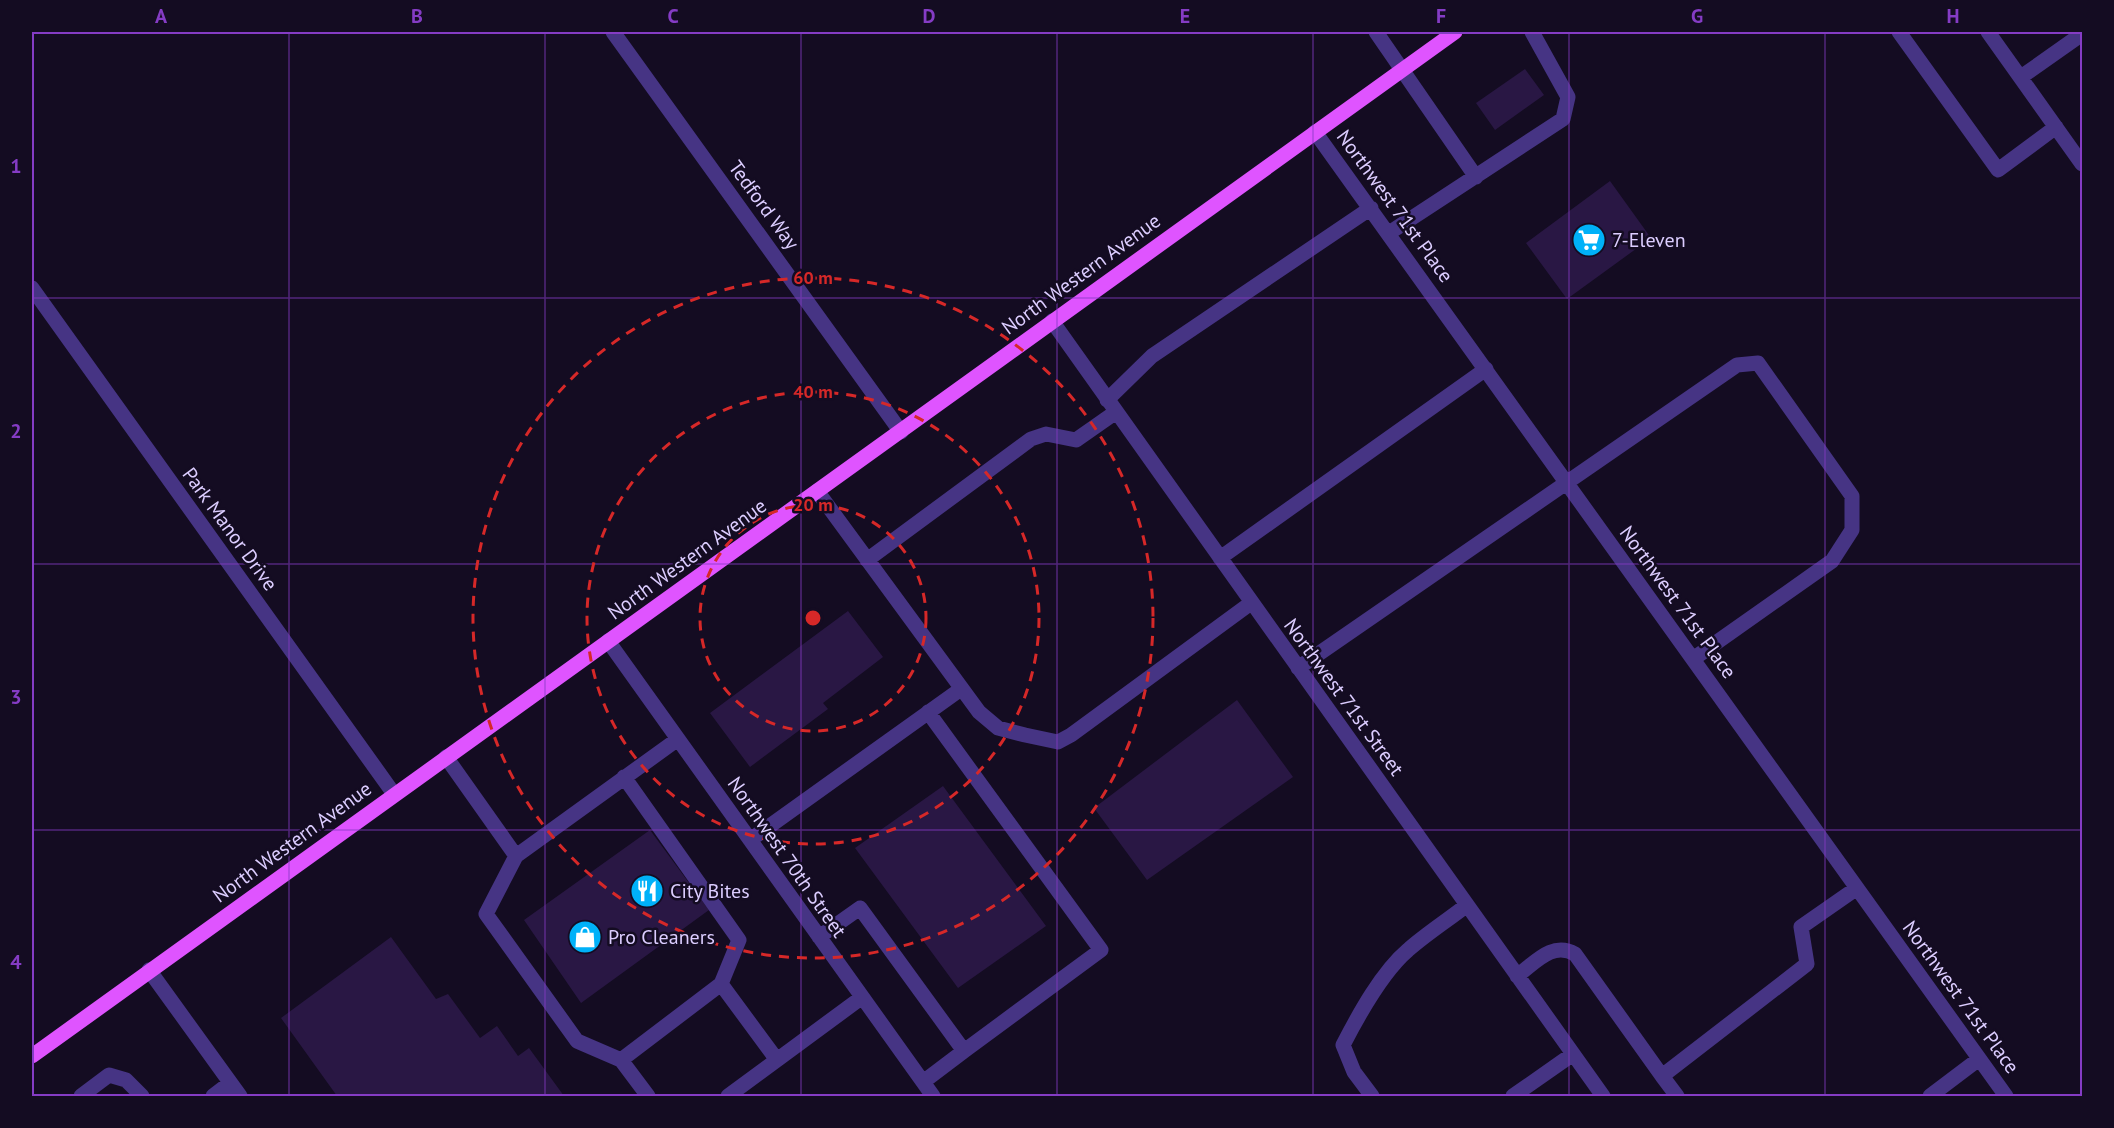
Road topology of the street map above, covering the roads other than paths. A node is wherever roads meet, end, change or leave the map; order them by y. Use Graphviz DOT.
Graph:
graph roads {
  1 [pos="613,32"];
  2 [pos="1376,32"];
  3 [pos="1455,32"];
  4 [pos="1532,32"];
  5 [pos="1899,32"];
  6 [pos="1988,32"];
  7 [pos="2082,34"];
  8 [pos="1402,69"];
  9 [pos="2021,77"];
  10 [pos="2056,127"];
  11 [pos="1315,132"];
  12 [pos="2082,164"];
  13 [pos="1476,177"];
  14 [pos="1371,208"];
  15 [pos="1389,233"];
  16 [pos="32,288"];
  17 [pos="1052,321"];
  18 [pos="1486,369"];
  19 [pos="1111,406"];
  20 [pos="901,432"];
  21 [pos="1567,482"];
  22 [pos="817,491"];
  23 [pos="1220,558"];
  24 [pos="867,560"];
  25 [pos="1251,603"];
  26 [pos="608,641"];
  27 [pos="1694,659"];
  28 [pos="1298,668"];
  29 [pos="961,689"];
  30 [pos="928,712"];
  31 [pos="678,739"];
  32 [pos="446,757"];
  33 [pos="624,777"];
  34 [pos="394,795"];
  35 [pos="750,840"];
  36 [pos="516,856"];
  37 [pos="1857,888"];
  38 [pos="1467,905"];
  39 [pos="819,937"];
  40 [pos="149,970"];
  41 [pos="1517,976"];
  42 [pos="721,984"];
  43 [pos="861,998"];
  44 [pos="964,1051"];
  45 [pos="1573,1054"];
  46 [pos="32,1056"];
  47 [pos="1980,1059"];
  48 [pos="621,1060"];
  49 [pos="777,1060"];
  50 [pos="1662,1076"];
  51 [pos="922,1082"];
  52 [pos="230,1083"];
  53 [pos="81,1096"];
  54 [pos="142,1096"];
  55 [pos="213,1096"];
  56 [pos="240,1096"];
  57 [pos="648,1096"];
  58 [pos="728,1096"];
  59 [pos="933,1096"];
  60 [pos="1372,1096"];
  61 [pos="1513,1096"];
  62 [pos="1603,1096"];
  63 [pos="1677,1096"];
  64 [pos="1930,1096"];
  65 [pos="2006,1096"];
  1 -- 20 [label="street, Tedford Way"];
  2 -- 8 [label="street"];
  3 -- 8 [label="main road, North Western Avenue"];
  4 -- 13 [label="street"];
  5 -- 10 [label="street"];
  6 -- 9 [label="street"];
  7 -- 9 [label="street"];
  8 -- 11 [label="main road, North Western Avenue"];
  8 -- 13 [label="street"];
  9 -- 10 [label="street"];
  10 -- 12 [label="street"];
  11 -- 14 [label="street, Northwest 71st Place"];
  11 -- 17 [label="main road, North Western Avenue"];
  13 -- 15 [label="street"];
  14 -- 15 [label="street, Northwest 71st Place"];
  14 -- 19 [label="street"];
  15 -- 18 [label="street, Northwest 71st Place"];
  16 -- 34 [label="street, Park Manor Drive"];
  17 -- 19 [label="street, Northwest 71st Street"];
  17 -- 20 [label="main road, North Western Avenue"];
  18 -- 21 [label="street, Northwest 71st Place"];
  18 -- 23 [label="street"];
  19 -- 23 [label="street, Northwest 71st Street"];
  19 -- 24 [label="street"];
  20 -- 22 [label="main road, North Western Avenue"];
  21 -- 27 [label="street, Northwest 71st Place"];
  21 -- 27 [label="street"];
  21 -- 28 [label="street"];
  22 -- 24 [label="street"];
  22 -- 26 [label="main road, North Western Avenue"];
  23 -- 25 [label="street, Northwest 71st Street"];
  24 -- 29 [label="street"];
  25 -- 28 [label="street, Northwest 71st Street"];
  25 -- 29 [label="street"];
  26 -- 31 [label="street, Northwest 70th Street"];
  26 -- 32 [label="main road, North Western Avenue"];
  27 -- 37 [label="street, Northwest 71st Place"];
  28 -- 38 [label="street, Northwest 71st Street"];
  29 -- 30 [label="street"];
  30 -- 35 [label="street"];
  30 -- 44 [label="street"];
  31 -- 33 [label="street"];
  31 -- 35 [label="street, Northwest 70th Street"];
  32 -- 34 [label="main road, North Western Avenue"];
  32 -- 36 [label="street"];
  33 -- 36 [label="street"];
  33 -- 42 [label="street"];
  34 -- 40 [label="main road, North Western Avenue"];
  35 -- 39 [label="street, Northwest 70th Street"];
  36 -- 48 [label="street"];
  37 -- 47 [label="street, Northwest 71st Place"];
  37 -- 50 [label="street"];
  38 -- 41 [label="street, Northwest 71st Street"];
  38 -- 60 [label="street"];
  39 -- 43 [label="street, Northwest 70th Street"];
  39 -- 44 [label="street"];
  40 -- 46 [label="main road, North Western Avenue"];
  40 -- 52 [label="street"];
  41 -- 45 [label="street, Northwest 71st Street"];
  41 -- 50 [label="street"];
  42 -- 48 [label="street"];
  42 -- 49 [label="street"];
  43 -- 49 [label="street"];
  43 -- 51 [label="street, Northwest 70th Street"];
  44 -- 51 [label="street"];
  45 -- 61 [label="street"];
  45 -- 62 [label="street, Northwest 71st Street"];
  47 -- 64 [label="street"];
  47 -- 65 [label="street, Northwest 71st Place"];
  48 -- 57 [label="street"];
  49 -- 58 [label="street"];
  50 -- 63 [label="street"];
  51 -- 59 [label="street, Northwest 70th Street"];
  52 -- 55 [label="street"];
  52 -- 56 [label="street"];
  53 -- 54 [label="street"];
}
